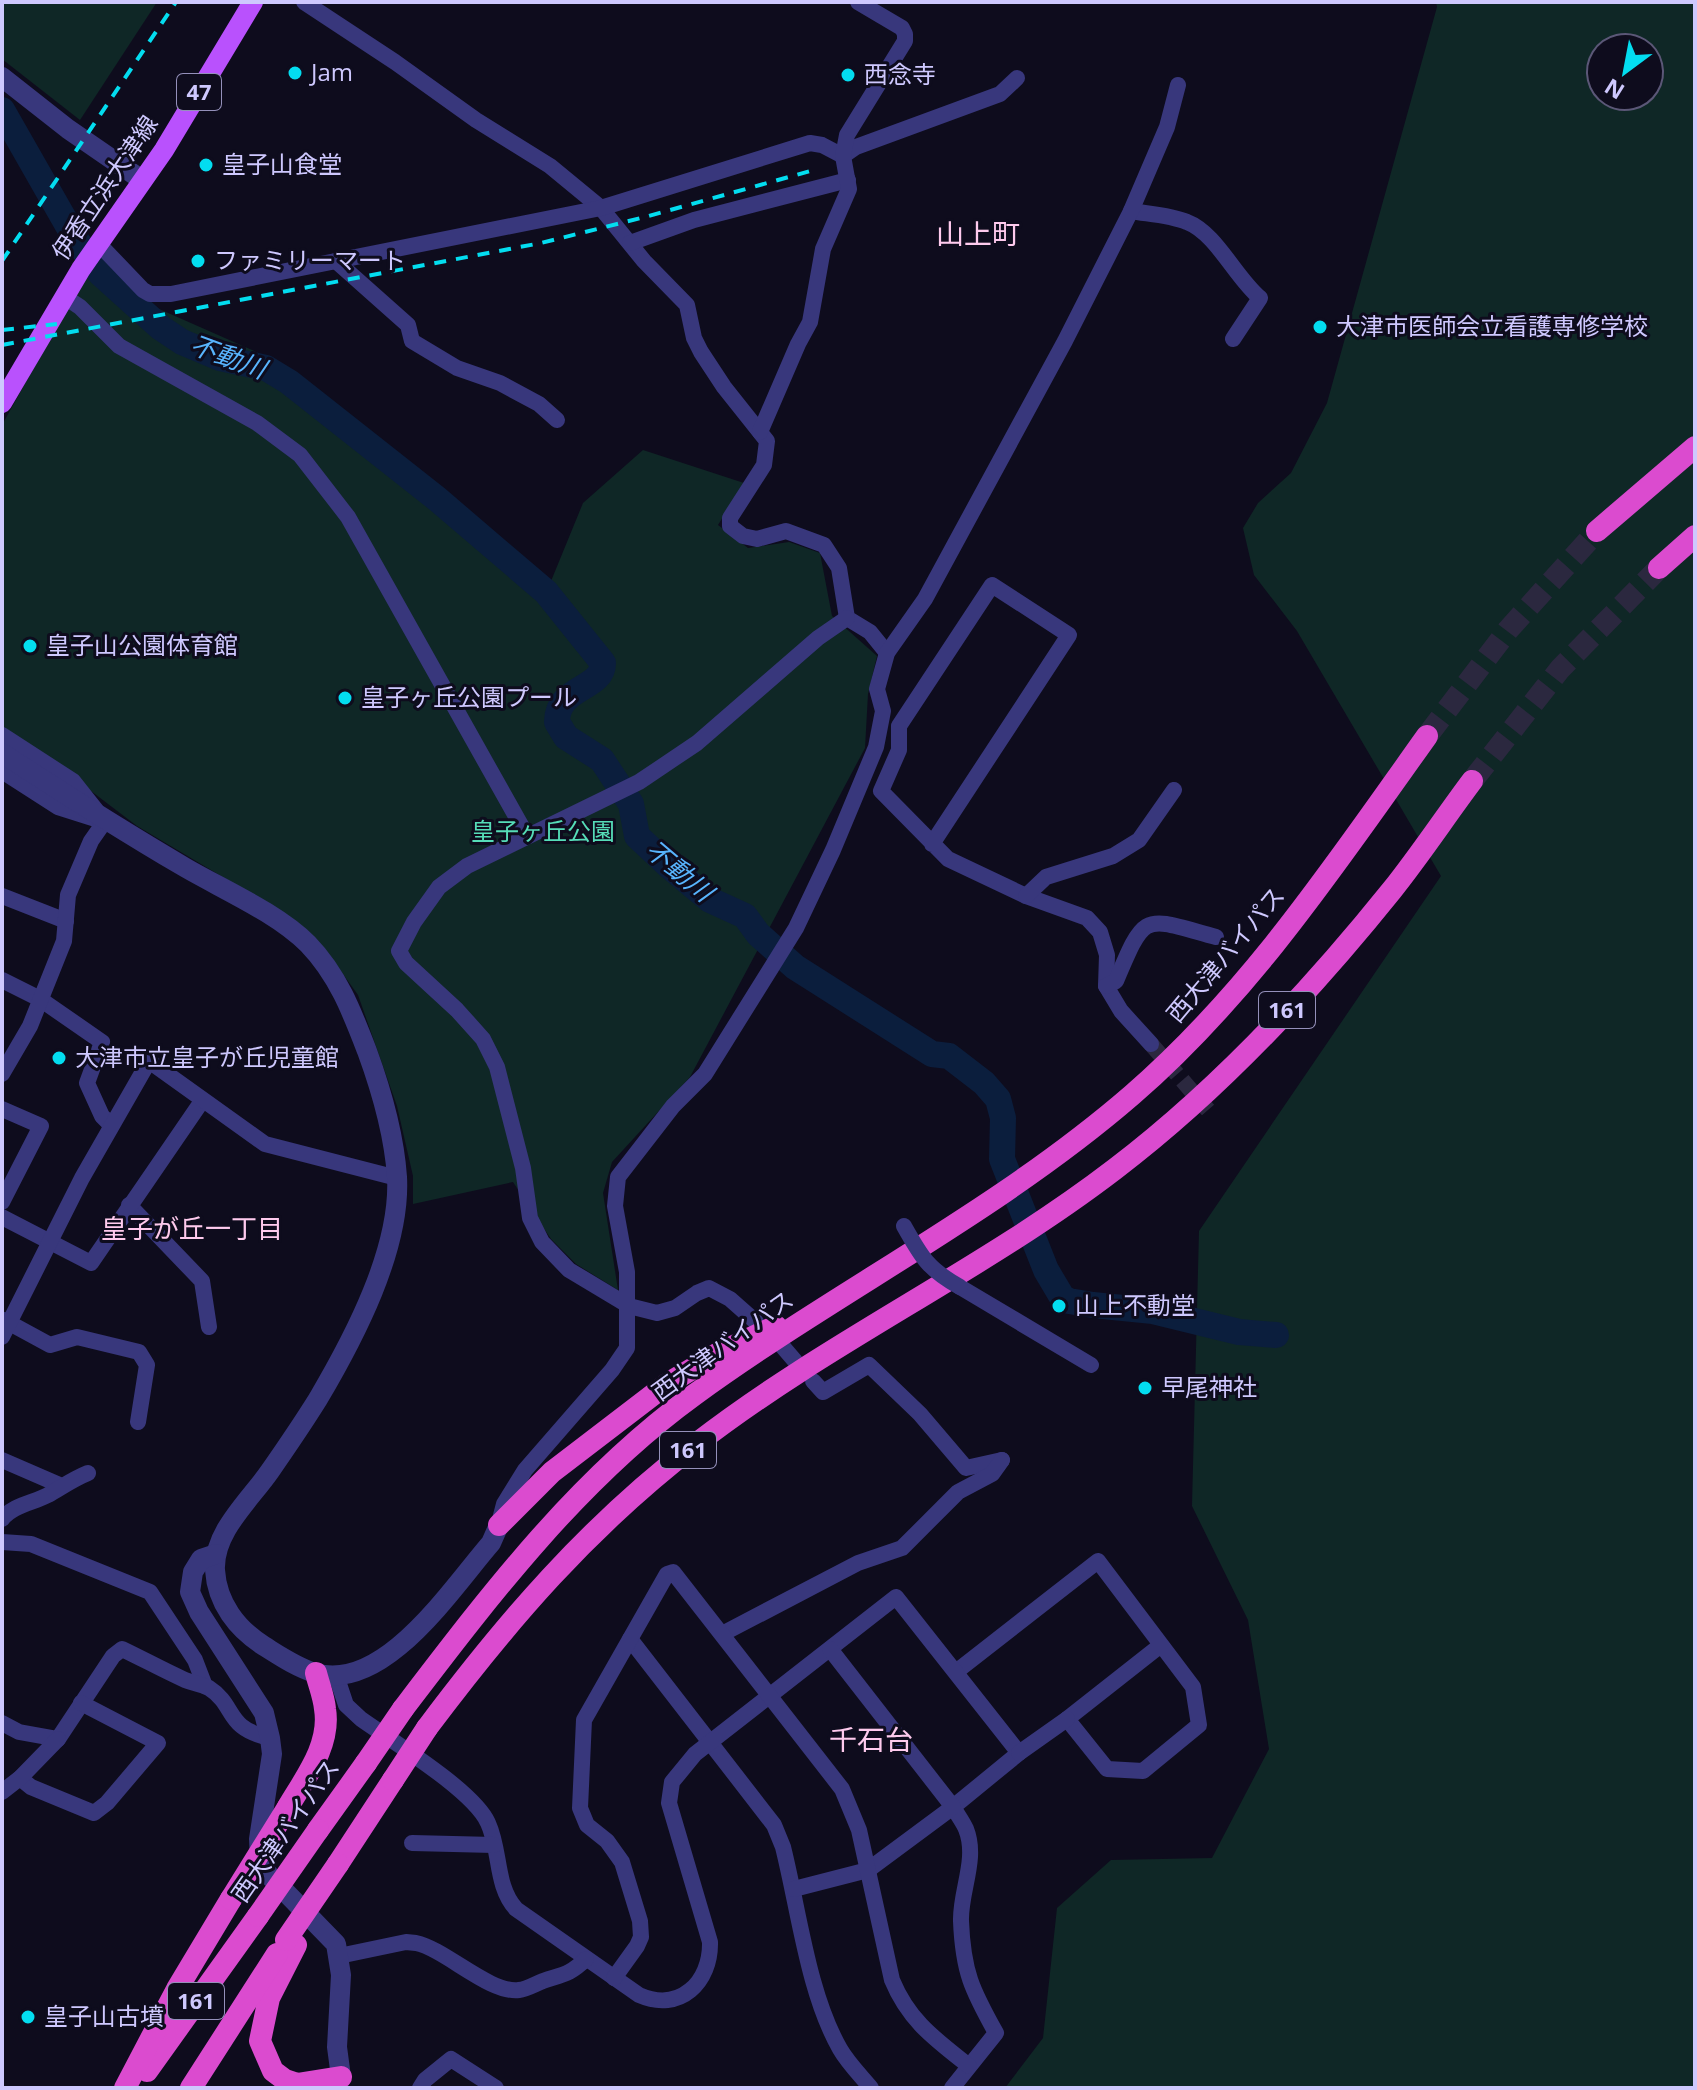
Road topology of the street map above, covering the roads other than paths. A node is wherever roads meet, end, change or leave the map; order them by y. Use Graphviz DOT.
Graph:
graph roads {
  1 [pos="253,2"];
  2 [pos="304,2"];
  3 [pos="858,2"];
  4 [pos="2,77"];
  5 [pos="1017,78"];
  6 [pos="1178,85"];
  7 [pos="843,156"];
  8 [pos="142,180"];
  9 [pos="848,180"];
  10 [pos="601,208"];
  11 [pos="1131,211"];
  12 [pos="630,243"];
  13 [pos="97,244"];
  14 [pos="336,261"];
  15 [pos="65,297"];
  16 [pos="1233,339"];
  17 [pos="2,403"];
  18 [pos="557,420"];
  19 [pos="760,432"];
  20 [pos="1695,447"];
  21 [pos="1597,531"];
  22 [pos="1695,536"];
  23 [pos="1659,568"];
  24 [pos="847,618"];
  25 [pos="887,653"];
  26 [pos="883,711"];
  27 [pos="904,719"];
  28 [pos="2,735"];
  29 [pos="1427,736"];
  30 [pos="2,753"];
  31 [pos="2,771"];
  32 [pos="1472,781"];
  33 [pos="1174,790"];
  34 [pos="105,821"];
  35 [pos="527,836"];
  36 [pos="932,844"];
  37 [pos="2,896"];
  38 [pos="1026,896"];
  39 [pos="66,921"];
  40 [pos="1216,937"];
  41 [pos="2,980"];
  42 [pos="1106,986"];
  43 [pos="40,999"];
  44 [pos="1151,1044"];
  45 [pos="2,1074"];
  46 [pos="202,1101"];
  47 [pos="2,1109"];
  48 [pos="111,1125"];
  49 [pos="397,1178"];
  50 [pos="2,1202"];
  51 [pos="129,1205"];
  52 [pos="2,1217"];
  53 [pos="904,1226"];
  54 [pos="51,1241"];
  55 [pos="833,1299"];
  56 [pos="629,1306"];
  57 [pos="756,1322"];
  58 [pos="5,1326"];
  59 [pos="209,1327"];
  60 [pos="783,1347"];
  61 [pos="795,1361"];
  62 [pos="1091,1365"];
  63 [pos="813,1381"];
  64 [pos="138,1422"];
  65 [pos="2,1460"];
  66 [pos="88,1473"];
  67 [pos="62,1486"];
  68 [pos="2,1519"];
  69 [pos="499,1525"];
  70 [pos="2,1542"];
  71 [pos="216,1554"];
  72 [pos="722,1634"];
  73 [pos="630,1639"];
  74 [pos="1161,1645"];
  75 [pos="830,1649"];
  76 [pos="957,1671"];
  77 [pos="326,1674"];
  78 [pos="205,1686"];
  79 [pos="770,1696"];
  80 [pos="81,1703"];
  81 [pos="1067,1719"];
  82 [pos="2,1723"];
  83 [pos="270,1738"];
  84 [pos="58,1739"];
  85 [pos="711,1743"];
  86 [pos="1019,1753"];
  87 [pos="20,1778"];
  88 [pos="2,1792"];
  89 [pos="953,1807"];
  90 [pos="412,1843"];
  91 [pos="494,1845"];
  92 [pos="868,1870"];
  93 [pos="794,1889"];
  94 [pos="291,1942"];
  95 [pos="339,1956"];
  96 [pos="586,1959"];
  97 [pos="614,1978"];
  98 [pos="969,2066"];
  99 [pos="340,2084"];
  100 [pos="125,2088"];
  101 [pos="135,2088"];
  102 [pos="191,2088"];
  103 [pos="420,2088"];
  104 [pos="496,2088"];
  105 [pos="871,2088"];
  106 [pos="952,2088"];
  1 -- 8 [label="main road, 伊香立浜大津線 / 47"];
  2 -- 10 [label="street"];
  3 -- 7 [label="street"];
  4 -- 8 [label="street"];
  5 -- 7 [label="street"];
  6 -- 11 [label="street"];
  7 -- 9 [label="street"];
  7 -- 10 [label="street"];
  8 -- 13 [label="main road, 伊香立浜大津線 / 47"];
  9 -- 12 [label="street"];
  9 -- 19 [label="street"];
  10 -- 12 [label="street"];
  10 -- 14 [label="street"];
  11 -- 16 [label="street"];
  11 -- 25 [label="street"];
  12 -- 19 [label="street"];
  13 -- 14 [label="street"];
  13 -- 15 [label="main road, 伊香立浜大津線 / 47"];
  14 -- 18 [label="street"];
  15 -- 17 [label="main road, 伊香立浜大津線 / 47"];
  15 -- 35 [label="street"];
  19 -- 24 [label="street"];
  20 -- 21 [label="highway"];
  22 -- 23 [label="highway"];
  24 -- 25 [label="street"];
  24 -- 35 [label="street"];
  25 -- 26 [label="street"];
  26 -- 27 [label="street"];
  26 -- 56 [label="street"];
  27 -- 36 [label="street"];
  27 -- 36 [label="street"];
  28 -- 34 [label="street"];
  29 -- 55 [label="highway, 西大津バイパス / 161"];
  30 -- 34 [label="street"];
  31 -- 34 [label="street"];
  32 -- 94 [label="highway, 161, bridge"];
  33 -- 38 [label="street"];
  34 -- 39 [label="street"];
  34 -- 49 [label="street"];
  35 -- 56 [label="street"];
  36 -- 38 [label="street"];
  37 -- 39 [label="street"];
  38 -- 42 [label="street"];
  39 -- 43 [label="street"];
  40 -- 42 [label="street"];
  41 -- 43 [label="street"];
  42 -- 44 [label="street"];
  43 -- 45 [label="street"];
  43 -- 48 [label="street"];
  46 -- 48 [label="street"];
  46 -- 49 [label="street"];
  46 -- 51 [label="street"];
  47 -- 50 [label="street"];
  48 -- 54 [label="street"];
  49 -- 71 [label="street"];
  51 -- 54 [label="street"];
  51 -- 59 [label="street"];
  52 -- 54 [label="street"];
  53 -- 62 [label="street, bridge"];
  54 -- 58 [label="street"];
  55 -- 69 [label="highway"];
  55 -- 101 [label="highway, 西大津バイパス / 161, bridge"];
  56 -- 57 [label="street"];
  56 -- 69 [label="street"];
  58 -- 64 [label="street"];
  60 -- 61 [label="street"];
  63 -- 72 [label="street"];
  65 -- 67 [label="street"];
  66 -- 67 [label="street"];
  67 -- 68 [label="street"];
  69 -- 77 [label="street"];
  70 -- 78 [label="street"];
  71 -- 77 [label="street"];
  71 -- 83 [label="street"];
  72 -- 73 [label="street"];
  72 -- 79 [label="street"];
  73 -- 85 [label="street"];
  73 -- 97 [label="street"];
  74 -- 76 [label="street"];
  74 -- 81 [label="street"];
  74 -- 81 [label="street"];
  75 -- 76 [label="street"];
  75 -- 79 [label="street"];
  75 -- 89 [label="street"];
  76 -- 86 [label="street"];
  77 -- 91 [label="street"];
  77 -- 100 [label="highway, bridge"];
  78 -- 80 [label="street"];
  78 -- 83 [label="street"];
  79 -- 85 [label="street"];
  79 -- 92 [label="street"];
  80 -- 84 [label="street"];
  80 -- 87 [label="street"];
  81 -- 86 [label="street"];
  82 -- 84 [label="street"];
  83 -- 95 [label="street"];
  84 -- 87 [label="street"];
  85 -- 93 [label="street"];
  85 -- 97 [label="street"];
  86 -- 89 [label="street"];
  87 -- 88 [label="street"];
  89 -- 92 [label="street"];
  89 -- 98 [label="street"];
  90 -- 91 [label="street"];
  91 -- 96 [label="street"];
  92 -- 93 [label="street"];
  92 -- 98 [label="street"];
  93 -- 105 [label="street"];
  94 -- 99 [label="highway"];
  94 -- 102 [label="highway, 161"];
  95 -- 96 [label="street"];
  95 -- 99 [label="street"];
  96 -- 97 [label="street"];
  98 -- 106 [label="street"];
  103 -- 104 [label="street"];
}
